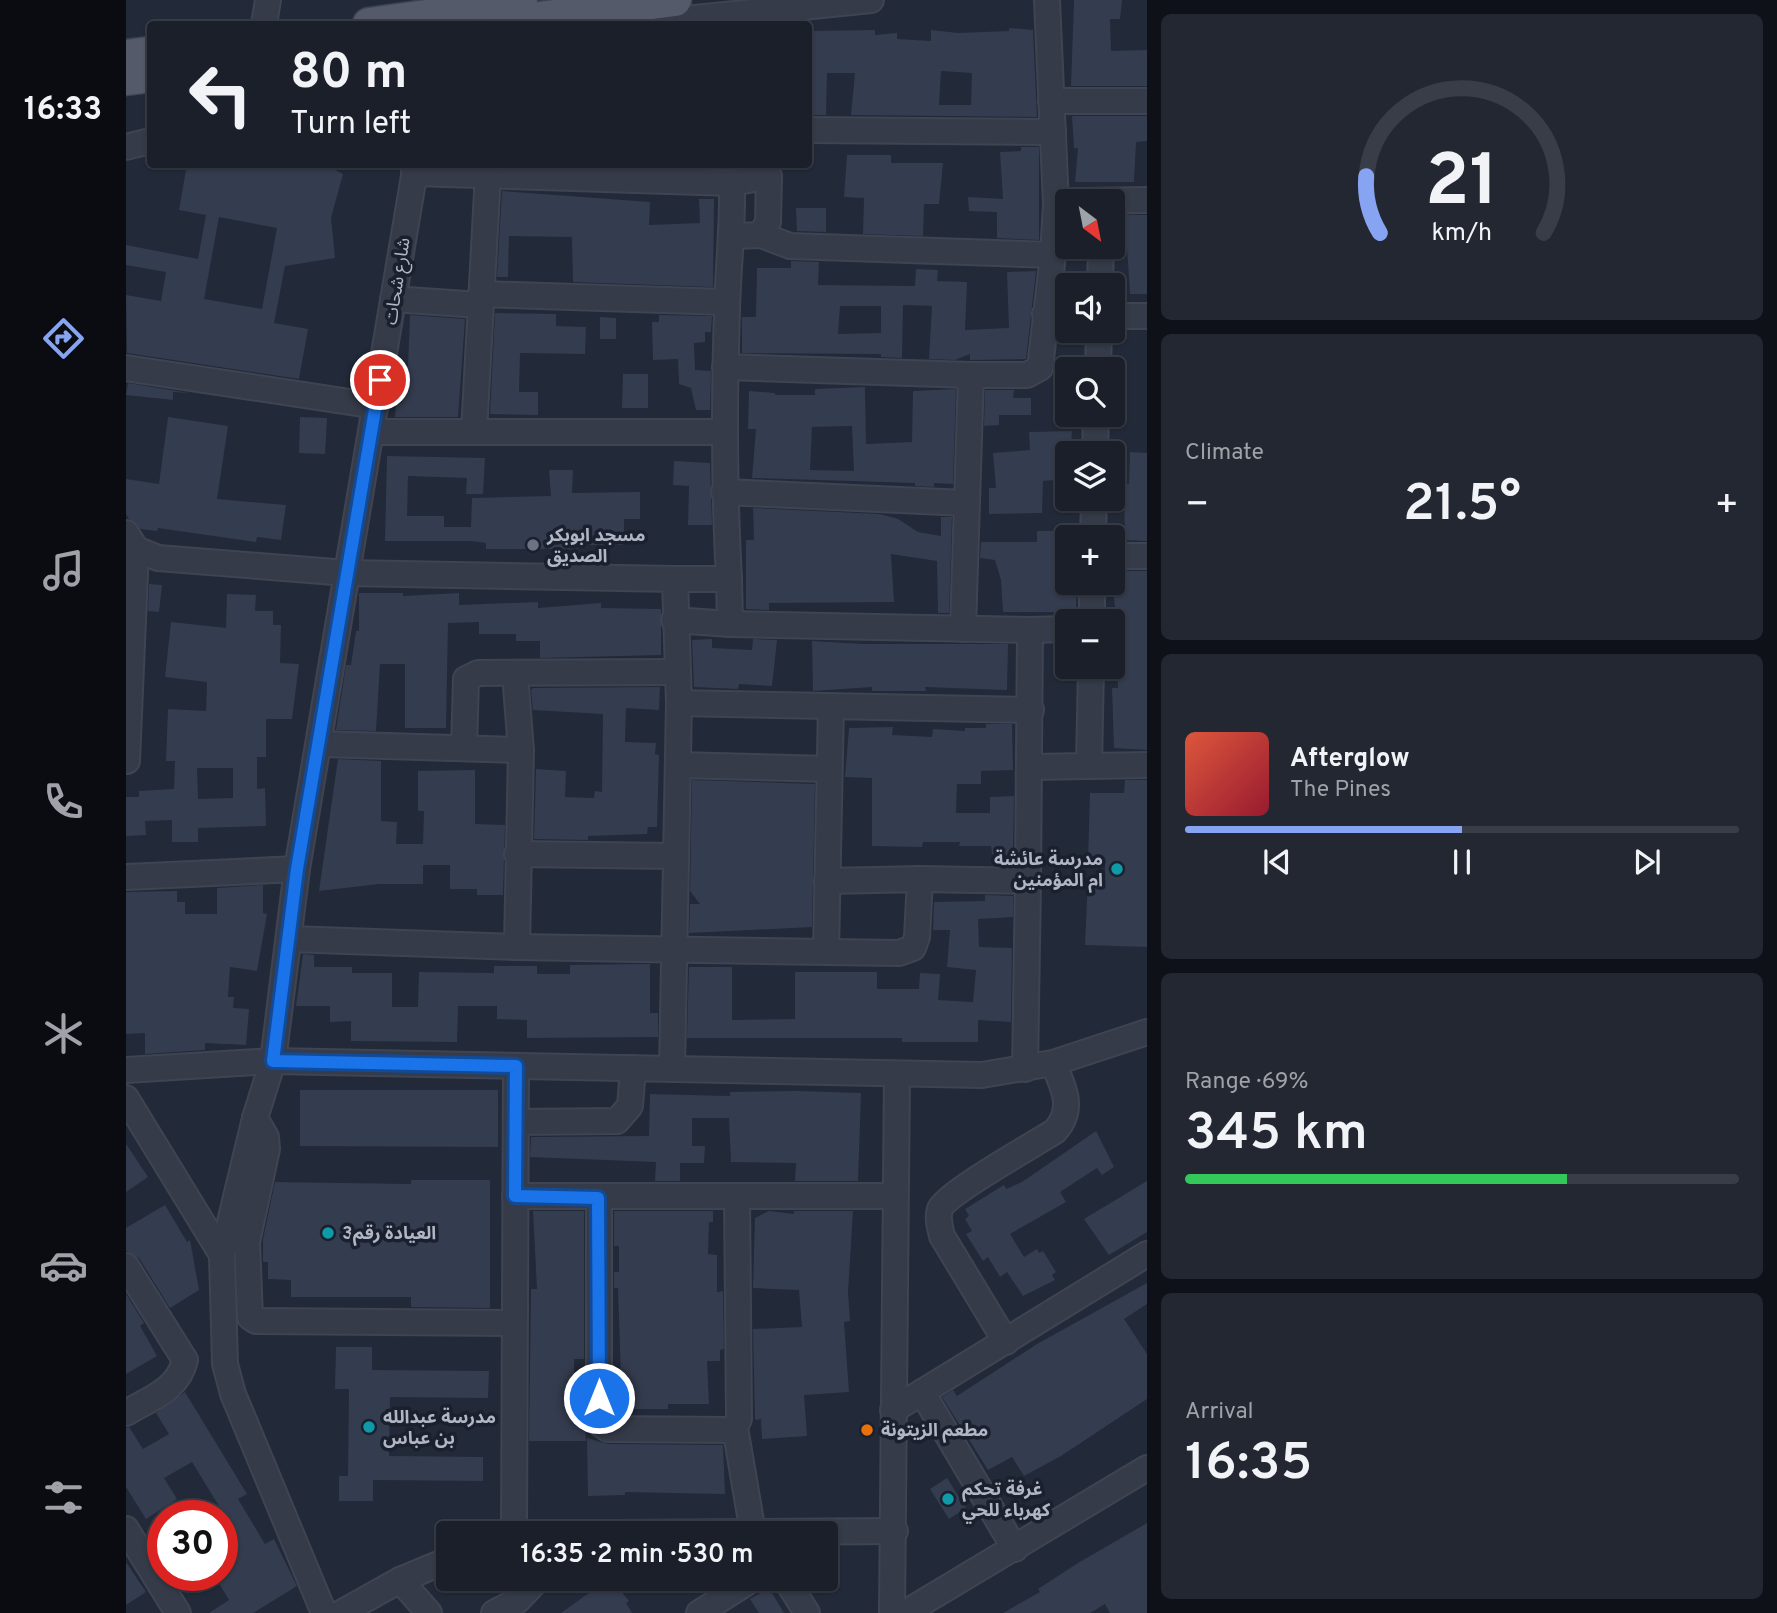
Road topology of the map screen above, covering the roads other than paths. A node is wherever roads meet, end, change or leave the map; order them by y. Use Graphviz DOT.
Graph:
graph roads {
  1 [pos="268,0"];
  2 [pos="547,0"];
  3 [pos="675,0"];
  4 [pos="871,0"];
  5 [pos="1047,0"];
  6 [pos="436,13"];
  7 [pos="770,18"];
  8 [pos="264,21"];
  9 [pos="387,21"];
  10 [pos="518,21"];
  11 [pos="703,21"];
  12 [pos="147,53"];
  13 [pos="126,56"];
  14 [pos="147,76"];
  15 [pos="126,79"];
  16 [pos="1051,101"];
  17 [pos="1147,101"];
  18 [pos="812,130"];
  19 [pos="1053,132"];
  20 [pos="147,142"];
  21 [pos="126,147"];
  22 [pos="415,169"];
  23 [pos="770,170"];
  24 [pos="488,174"];
  25 [pos="732,183"];
  26 [pos="1077,189"];
  27 [pos="1125,200"];
  28 [pos="1147,200"];
  29 [pos="761,235"];
  30 [pos="733,236"];
  31 [pos="1054,255"];
  32 [pos="1055,285"];
  33 [pos="394,299"];
  34 [pos="481,299"];
  35 [pos="727,302"];
  36 [pos="1125,316"];
  37 [pos="1147,316"];
  38 [pos="1055,319"];
  39 [pos="725,367"];
  40 [pos="126,368"];
  41 [pos="971,375"];
  42 [pos="376,406"];
  43 [pos="373,432"];
  44 [pos="474,432"];
  45 [pos="725,432"];
  46 [pos="724,492"];
  47 [pos="966,503"];
  48 [pos="131,541"];
  49 [pos="1125,556"];
  50 [pos="1147,556"];
  51 [pos="347,573"];
  52 [pos="675,579"];
  53 [pos="729,579"];
  54 [pos="674,620"];
  55 [pos="730,624"];
  56 [pos="963,629"];
  57 [pos="1055,629"];
  58 [pos="1030,630"];
  59 [pos="677,672"];
  60 [pos="515,674"];
  61 [pos="1091,679"];
  62 [pos="679,703"];
  63 [pos="831,706"];
  64 [pos="1031,710"];
  65 [pos="321,744"];
  66 [pos="464,748"];
  67 [pos="521,750"];
  68 [pos="127,761"];
  69 [pos="678,765"];
  70 [pos="1147,765"];
  71 [pos="1089,766"];
  72 [pos="1029,767"];
  73 [pos="830,768"];
  74 [pos="517,854"];
  75 [pos="674,856"];
  76 [pos="297,869"];
  77 [pos="126,877"];
  78 [pos="920,880"];
  79 [pos="827,881"];
  80 [pos="1028,881"];
  81 [pos="290,939"];
  82 [pos="517,947"];
  83 [pos="672,947"];
  84 [pos="826,952"];
  85 [pos="1147,1032"];
  86 [pos="273,1061"];
  87 [pos="1054,1063"];
  88 [pos="516,1066"];
  89 [pos="633,1068"];
  90 [pos="672,1069"];
  91 [pos="1025,1069"];
  92 [pos="126,1070"];
  93 [pos="897,1074"];
  94 [pos="126,1098"];
  95 [pos="255,1118"];
  96 [pos="516,1122"];
  97 [pos="515,1196"];
  98 [pos="894,1196"];
  99 [pos="737,1197"];
  100 [pos="598,1198"];
  101 [pos="1147,1254"];
  102 [pos="222,1255"];
  103 [pos="126,1266"];
  104 [pos="514,1323"];
  105 [pos="1006,1342"];
  106 [pos="922,1392"];
  107 [pos="893,1410"];
  108 [pos="126,1413"];
  109 [pos="735,1427"];
  110 [pos="1147,1468"];
  111 [pos="514,1521"];
  112 [pos="751,1521"];
  113 [pos="126,1529"];
  114 [pos="838,1531"];
  115 [pos="895,1531"];
  116 [pos="1015,1549"];
  117 [pos="436,1565"];
  118 [pos="400,1580"];
  119 [pos="527,1591"];
  120 [pos="734,1591"];
  121 [pos="793,1591"];
  122 [pos="178,1613"];
  123 [pos="324,1613"];
  124 [pos="341,1613"];
  125 [pos="429,1613"];
  126 [pos="495,1613"];
  127 [pos="699,1613"];
  128 [pos="807,1613"];
  129 [pos="892,1613"];
  130 [pos="905,1613"];
  1 -- 8 [label="street"];
  2 -- 6 [label="main road"];
  3 -- 10 [label="main road"];
  4 -- 7 [label="street"];
  5 -- 16 [label="street"];
  6 -- 9 [label="main road"];
  7 -- 11 [label="street"];
  12 -- 13 [label="main road"];
  14 -- 15 [label="main road"];
  16 -- 17 [label="street"];
  16 -- 19 [label="street"];
  18 -- 19 [label="street"];
  19 -- 26 [label="street"];
  20 -- 21 [label="street"];
  22 -- 24 [label="street"];
  22 -- 33 [label="street, شارع شحات"];
  23 -- 25 [label="street"];
  23 -- 29 [label="street"];
  24 -- 25 [label="street"];
  24 -- 34 [label="street"];
  25 -- 30 [label="street"];
  27 -- 28 [label="street"];
  29 -- 30 [label="street"];
  29 -- 31 [label="street"];
  30 -- 35 [label="street"];
  31 -- 32 [label="street"];
  33 -- 34 [label="street"];
  33 -- 42 [label="street, شارع شحات"];
  34 -- 35 [label="street"];
  34 -- 44 [label="street"];
  35 -- 39 [label="street"];
  36 -- 37 [label="street"];
  38 -- 41 [label="street"];
  39 -- 41 [label="street"];
  39 -- 45 [label="street"];
  40 -- 42 [label="street"];
  41 -- 47 [label="street"];
  42 -- 43 [label="street, شارع شحات"];
  43 -- 44 [label="street"];
  43 -- 51 [label="street, شارع شحات"];
  44 -- 45 [label="street"];
  45 -- 46 [label="street"];
  46 -- 47 [label="street"];
  46 -- 53 [label="street"];
  47 -- 56 [label="street"];
  48 -- 51 [label="street"];
  48 -- 68 [label="street"];
  49 -- 50 [label="street"];
  51 -- 52 [label="street"];
  51 -- 65 [label="street, شارع شحات"];
  52 -- 53 [label="street"];
  52 -- 54 [label="street"];
  53 -- 55 [label="street"];
  54 -- 55 [label="street"];
  54 -- 59 [label="street"];
  55 -- 56 [label="street"];
  56 -- 58 [label="street"];
  57 -- 58 [label="street"];
  58 -- 64 [label="street"];
  59 -- 60 [label="street"];
  59 -- 62 [label="street"];
  60 -- 66 [label="street"];
  60 -- 67 [label="street"];
  61 -- 71 [label="street"];
  62 -- 63 [label="street"];
  62 -- 69 [label="street"];
  63 -- 64 [label="street"];
  63 -- 73 [label="street"];
  64 -- 72 [label="street"];
  65 -- 66 [label="street"];
  65 -- 76 [label="street, شارع شحات"];
  66 -- 67 [label="street"];
  67 -- 74 [label="street"];
  69 -- 73 [label="street"];
  69 -- 75 [label="street"];
  70 -- 71 [label="street"];
  71 -- 72 [label="street"];
  72 -- 80 [label="street"];
  73 -- 79 [label="street"];
  74 -- 75 [label="street"];
  74 -- 82 [label="street"];
  75 -- 83 [label="street"];
  76 -- 77 [label="street"];
  76 -- 81 [label="street, شارع شحات"];
  78 -- 79 [label="street"];
  78 -- 80 [label="street"];
  78 -- 84 [label="street"];
  79 -- 84 [label="street"];
  80 -- 91 [label="street"];
  81 -- 82 [label="street"];
  81 -- 86 [label="street, شارع شحات"];
  82 -- 83 [label="street"];
  83 -- 84 [label="street"];
  83 -- 90 [label="street"];
  85 -- 87 [label="street"];
  86 -- 88 [label="street"];
  86 -- 92 [label="street"];
  86 -- 95 [label="street, شارع شحات"];
  87 -- 91 [label="street"];
  87 -- 105 [label="street"];
  88 -- 89 [label="street"];
  88 -- 96 [label="street"];
  89 -- 90 [label="street"];
  89 -- 96 [label="street"];
  90 -- 93 [label="street"];
  91 -- 93 [label="street"];
  93 -- 98 [label="street"];
  94 -- 102 [label="street"];
  95 -- 102 [label="street, شارع شحات"];
  95 -- 104 [label="street"];
  96 -- 97 [label="street"];
  97 -- 100 [label="street"];
  97 -- 104 [label="street"];
  98 -- 99 [label="street"];
  98 -- 107 [label="street"];
  99 -- 100 [label="street"];
  99 -- 109 [label="street"];
  100 -- 109 [label="street"];
  101 -- 105 [label="street"];
  102 -- 123 [label="street"];
  103 -- 108 [label="street"];
  104 -- 111 [label="street"];
  105 -- 106 [label="street"];
  106 -- 107 [label="street"];
  106 -- 116 [label="street"];
  107 -- 115 [label="street"];
  109 -- 112 [label="street"];
  110 -- 116 [label="street"];
  113 -- 122 [label="street"];
  114 -- 115 [label="street"];
  115 -- 129 [label="street"];
  116 -- 130 [label="street"];
  117 -- 118 [label="street"];
  118 -- 124 [label="street"];
  118 -- 125 [label="street"];
  119 -- 126 [label="street"];
  120 -- 127 [label="street"];
  121 -- 128 [label="street"];
}
